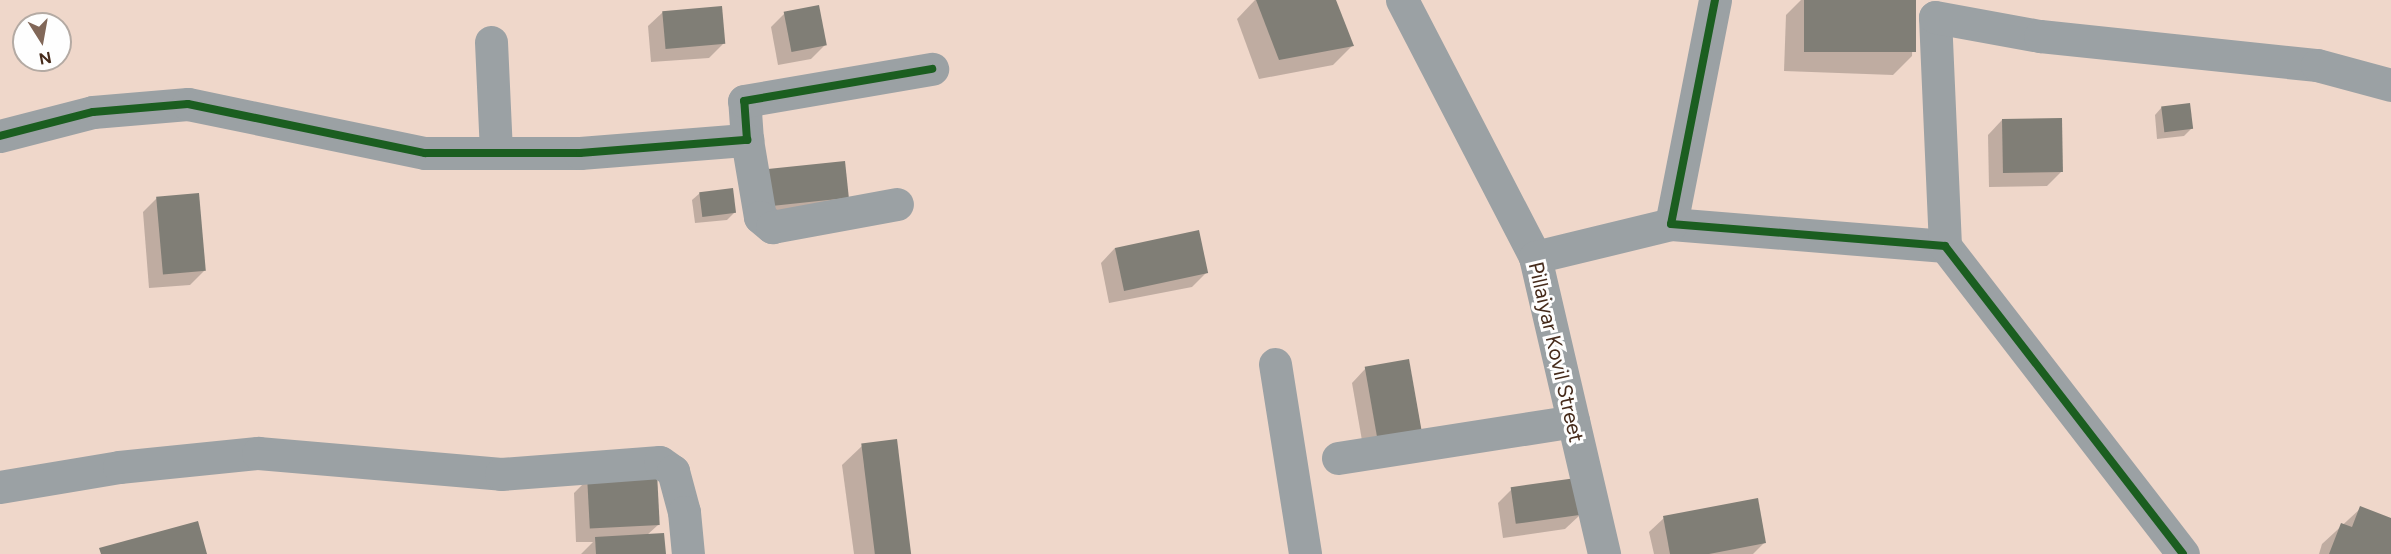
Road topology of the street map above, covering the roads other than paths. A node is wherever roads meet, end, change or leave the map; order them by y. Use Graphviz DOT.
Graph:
graph roads {
  1 [pos="1401,0"];
  2 [pos="1715,0"];
  3 [pos="491,42"];
  4 [pos="932,69"];
  5 [pos="2391,85"];
  6 [pos="0,136"];
  7 [pos="747,140"];
  8 [pos="496,153"];
  9 [pos="897,204"];
  10 [pos="1671,224"];
  11 [pos="1945,246"];
  12 [pos="1535,257"];
  13 [pos="1275,364"];
  14 [pos="1573,421"];
  15 [pos="1338,458"];
  16 [pos="0,487"];
  17 [pos="688,554"];
  18 [pos="1305,554"];
  19 [pos="1604,554"];
  20 [pos="2183,554"];
  1 -- 12 [label="street, Pillaiyar Kovil Street"];
  2 -- 10 [label="street"];
  3 -- 8 [label="street"];
  4 -- 7 [label="street"];
  5 -- 11 [label="street"];
  6 -- 8 [label="street"];
  7 -- 8 [label="street"];
  7 -- 9 [label="street"];
  10 -- 11 [label="street"];
  10 -- 12 [label="street"];
  11 -- 20 [label="street"];
  12 -- 14 [label="street, Pillaiyar Kovil Street"];
  13 -- 18 [label="street"];
  14 -- 15 [label="street"];
  14 -- 19 [label="street, Pillaiyar Kovil Street"];
  16 -- 17 [label="street"];
}
